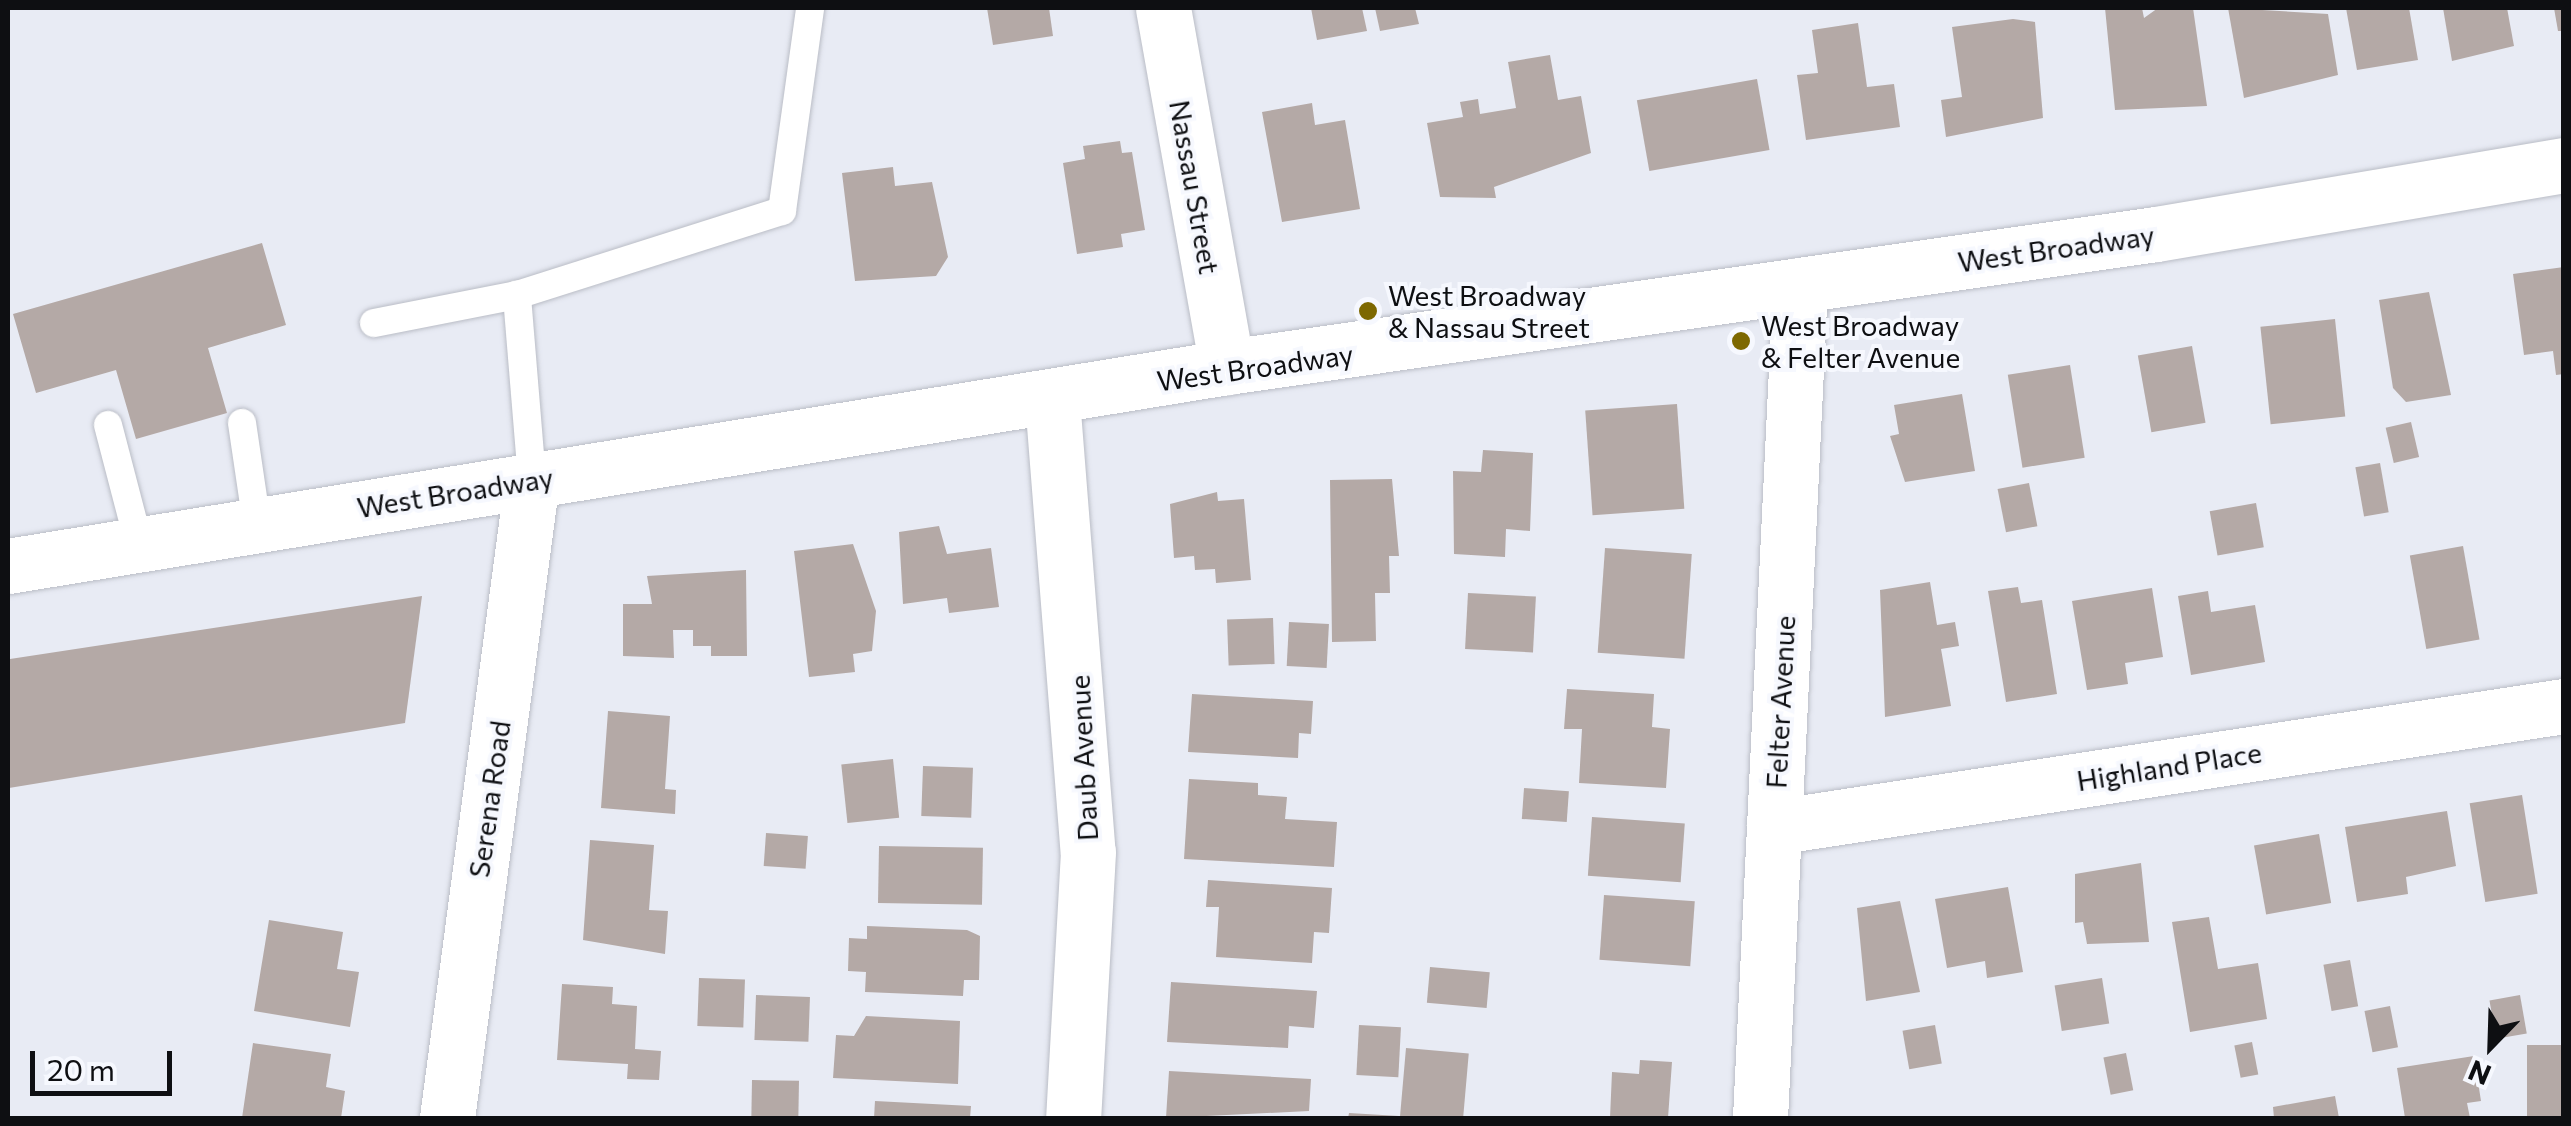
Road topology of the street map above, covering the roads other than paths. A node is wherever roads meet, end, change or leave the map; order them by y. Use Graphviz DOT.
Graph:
graph roads {
  1 [pos="810,8"];
  2 [pos="1163,8"];
  3 [pos="2564,165"];
  4 [pos="1800,285"];
  5 [pos="517,296"];
  6 [pos="374,323"];
  7 [pos="1226,367"];
  8 [pos="1052,399"];
  9 [pos="242,423"];
  10 [pos="108,425"];
  11 [pos="532,479"];
  12 [pos="257,524"];
  13 [pos="139,544"];
  14 [pos="8,566"];
  15 [pos="2564,706"];
  16 [pos="1774,827"];
  17 [pos="447,1118"];
  18 [pos="1073,1118"];
  19 [pos="1760,1118"];
  1 -- 5 [label="lane"];
  2 -- 7 [label="street, Nassau Street"];
  3 -- 4 [label="street, West Broadway"];
  4 -- 7 [label="street, West Broadway"];
  4 -- 16 [label="street, Felter Avenue"];
  5 -- 6 [label="lane"];
  5 -- 11 [label="lane"];
  7 -- 8 [label="street, West Broadway"];
  8 -- 11 [label="street, West Broadway"];
  8 -- 18 [label="street, Daub Avenue"];
  9 -- 12 [label="lane"];
  10 -- 13 [label="lane"];
  11 -- 12 [label="street, West Broadway"];
  11 -- 17 [label="street, Serena Road"];
  12 -- 13 [label="street, West Broadway"];
  13 -- 14 [label="street, West Broadway"];
  15 -- 16 [label="street, Highland Place"];
  16 -- 19 [label="street, Felter Avenue"];
}
